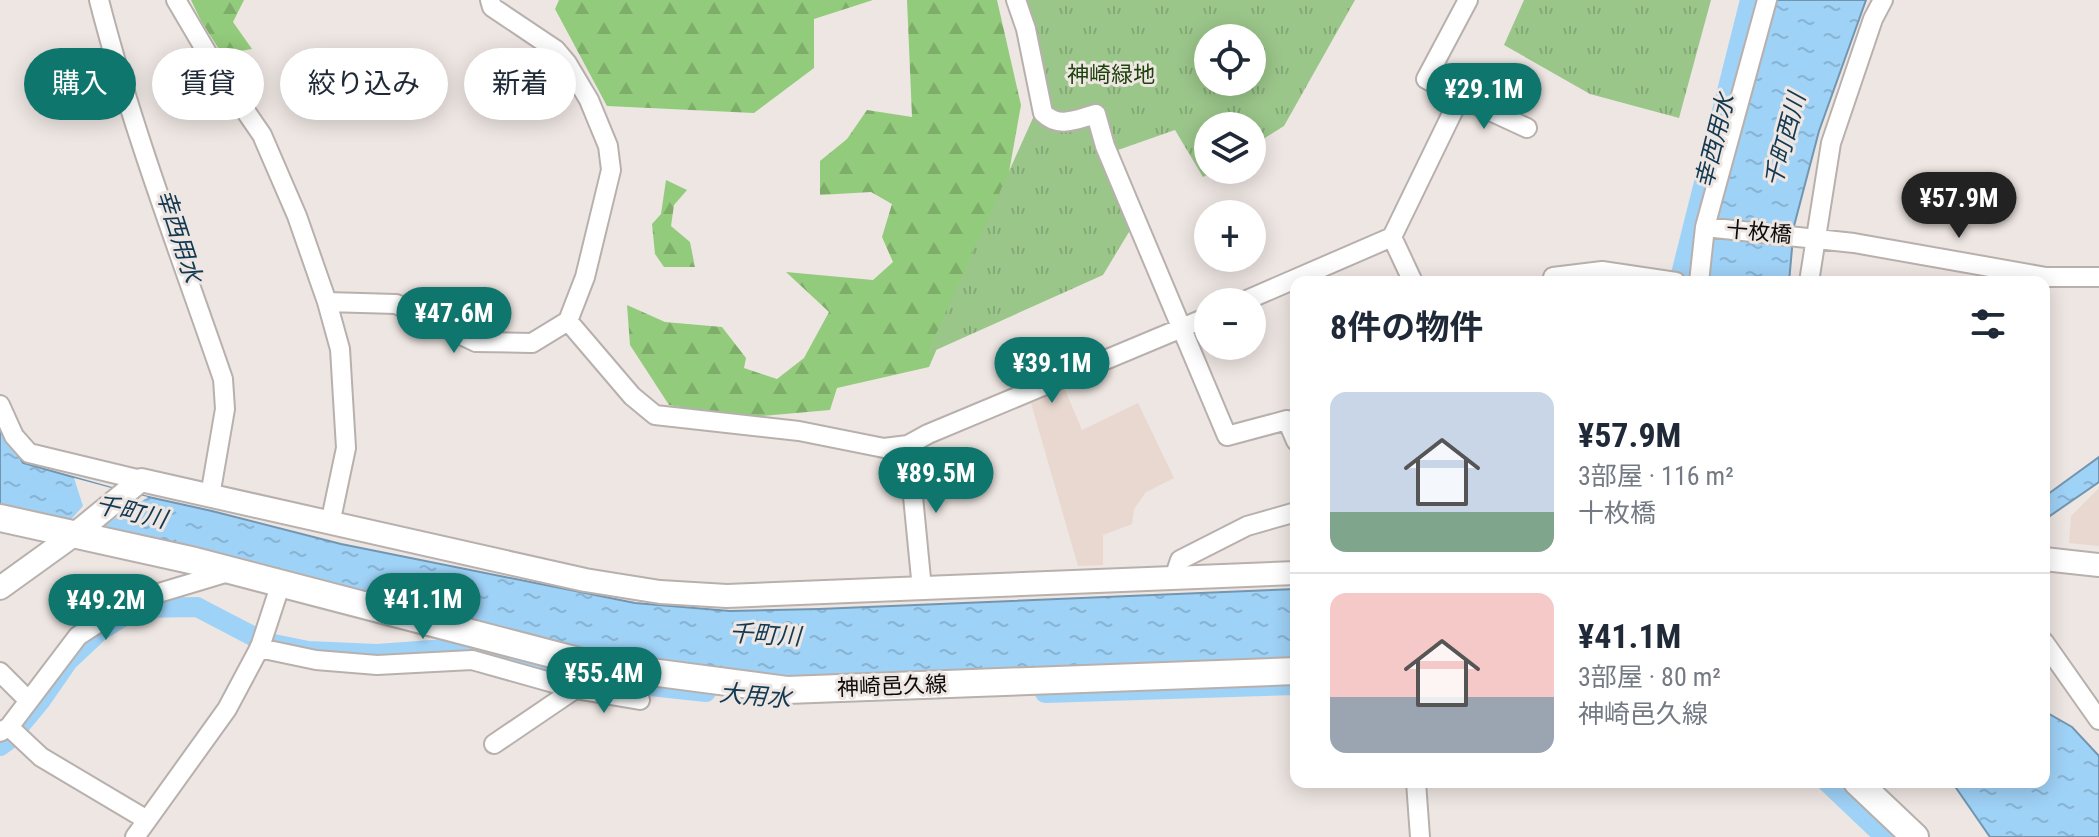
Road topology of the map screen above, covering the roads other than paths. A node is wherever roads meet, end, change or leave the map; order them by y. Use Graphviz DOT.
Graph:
graph roads {
  1 [pos="99,0"];
  2 [pos="176,0"];
  3 [pos="490,0"];
  4 [pos="1016,0"];
  5 [pos="1468,0"];
  6 [pos="1767,0"];
  7 [pos="1883,0"];
  8 [pos="1460,97"];
  9 [pos="1527,128"];
  10 [pos="1708,228"];
  11 [pos="1392,237"];
  12 [pos="1811,237"];
  13 [pos="1302,276"];
  14 [pos="1410,276"];
  15 [pos="1561,276"];
  16 [pos="1635,276"];
  17 [pos="1700,276"];
  18 [pos="1809,276"];
  19 [pos="2040,276"];
  20 [pos="2050,277"];
  21 [pos="2099,277"];
  22 [pos="1290,281"];
  23 [pos="1266,292"];
  24 [pos="327,302"];
  25 [pos="568,321"];
  26 [pos="1194,323"];
  27 [pos="1180,329"];
  28 [pos="1,413"];
  29 [pos="1290,427"];
  30 [pos="908,445"];
  31 [pos="134,486"];
  32 [pos="210,496"];
  33 [pos="1290,514"];
  34 [pos="0,518"];
  35 [pos="330,524"];
  36 [pos="78,530"];
  37 [pos="2050,560"];
  38 [pos="2099,565"];
  39 [pos="233,571"];
  40 [pos="1290,573"];
  41 [pos="1174,578"];
  42 [pos="281,583"];
  43 [pos="0,588"];
  44 [pos="922,589"];
  45 [pos="259,648"];
  46 [pos="2050,651"];
  47 [pos="1290,671"];
  48 [pos="0,672"];
  49 [pos="583,678"];
  50 [pos="640,700"];
  51 [pos="29,701"];
  52 [pos="2099,720"];
  53 [pos="10,732"];
  54 [pos="494,744"];
  55 [pos="1416,788"];
  56 [pos="1863,788"];
  57 [pos="147,820"];
  58 [pos="135,837"];
  59 [pos="1420,837"];
  60 [pos="1915,837"];
  1 -- 32 [label="street"];
  2 -- 24 [label="street"];
  3 -- 25 [label="street"];
  4 -- 27 [label="street"];
  5 -- 8 [label="street"];
  6 -- 10 [label="street"];
  7 -- 12 [label="street"];
  8 -- 9 [label="street"];
  8 -- 11 [label="street"];
  10 -- 12 [label="street, 十枚橋"];
  10 -- 17 [label="street"];
  11 -- 13 [label="street"];
  11 -- 14 [label="street"];
  12 -- 18 [label="street"];
  12 -- 19 [label="street, 十枚橋"];
  15 -- 16 [label="street"];
  20 -- 21 [label="street, 十枚橋"];
  22 -- 23 [label="street"];
  24 -- 25 [label="street"];
  24 -- 35 [label="street"];
  25 -- 30 [label="street"];
  26 -- 27 [label="street"];
  27 -- 29 [label="street"];
  27 -- 30 [label="street"];
  28 -- 31 [label="street"];
  30 -- 44 [label="street"];
  31 -- 32 [label="street"];
  31 -- 36 [label="street"];
  32 -- 35 [label="street"];
  33 -- 41 [label="street"];
  34 -- 36 [label="main road, 神崎邑久線"];
  35 -- 44 [label="street"];
  36 -- 39 [label="main road, 神崎邑久線"];
  36 -- 43 [label="street"];
  37 -- 38 [label="street"];
  39 -- 42 [label="main road, 神崎邑久線"];
  39 -- 51 [label="street"];
  40 -- 41 [label="street"];
  41 -- 44 [label="street"];
  42 -- 45 [label="street"];
  42 -- 49 [label="main road, 神崎邑久線"];
  45 -- 49 [label="street"];
  45 -- 57 [label="street"];
  46 -- 52 [label="street"];
  47 -- 49 [label="main road, 神崎邑久線"];
  48 -- 51 [label="street"];
  49 -- 50 [label="street"];
  49 -- 54 [label="street"];
  51 -- 53 [label="street"];
  53 -- 57 [label="street"];
  55 -- 59 [label="street"];
  56 -- 60 [label="main road"];
  57 -- 58 [label="street"];
}
